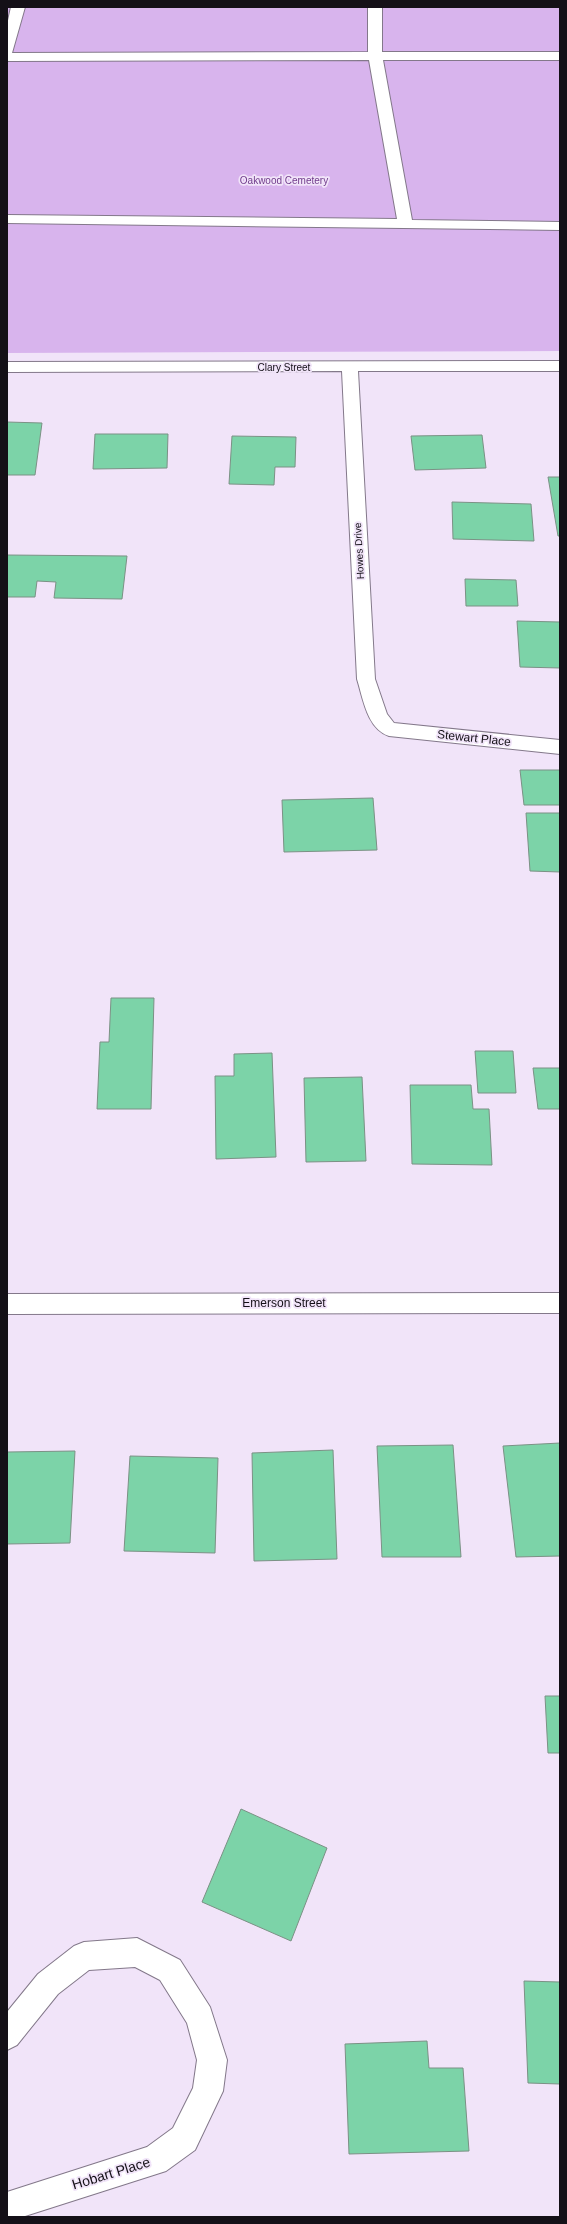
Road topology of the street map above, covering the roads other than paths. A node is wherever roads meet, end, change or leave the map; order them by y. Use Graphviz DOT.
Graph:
graph roads {
  1 [pos="18,7"];
  2 [pos="376,7"];
  3 [pos="7,51"];
  4 [pos="375,56"];
  5 [pos="560,56"];
  6 [pos="7,57"];
  7 [pos="7,219"];
  8 [pos="405,223"];
  9 [pos="560,226"];
  10 [pos="560,366"];
  11 [pos="7,367"];
  12 [pos="350,367"];
  13 [pos="389,729"];
  14 [pos="560,747"];
  15 [pos="560,1303"];
  16 [pos="7,1304"];
  17 [pos="7,2035"];
  18 [pos="7,2208"];
  1 -- 3 [label="street"];
  2 -- 4 [label="street"];
  4 -- 5 [label="street"];
  4 -- 6 [label="street"];
  4 -- 8 [label="street"];
  7 -- 8 [label="street"];
  8 -- 9 [label="street"];
  10 -- 12 [label="street, Clary Street"];
  11 -- 12 [label="street, Clary Street"];
  12 -- 13 [label="street, Howes Drive"];
  13 -- 14 [label="street, Stewart Place"];
  15 -- 16 [label="street, Emerson Street"];
  17 -- 18 [label="street, Hobart Place"];
}
